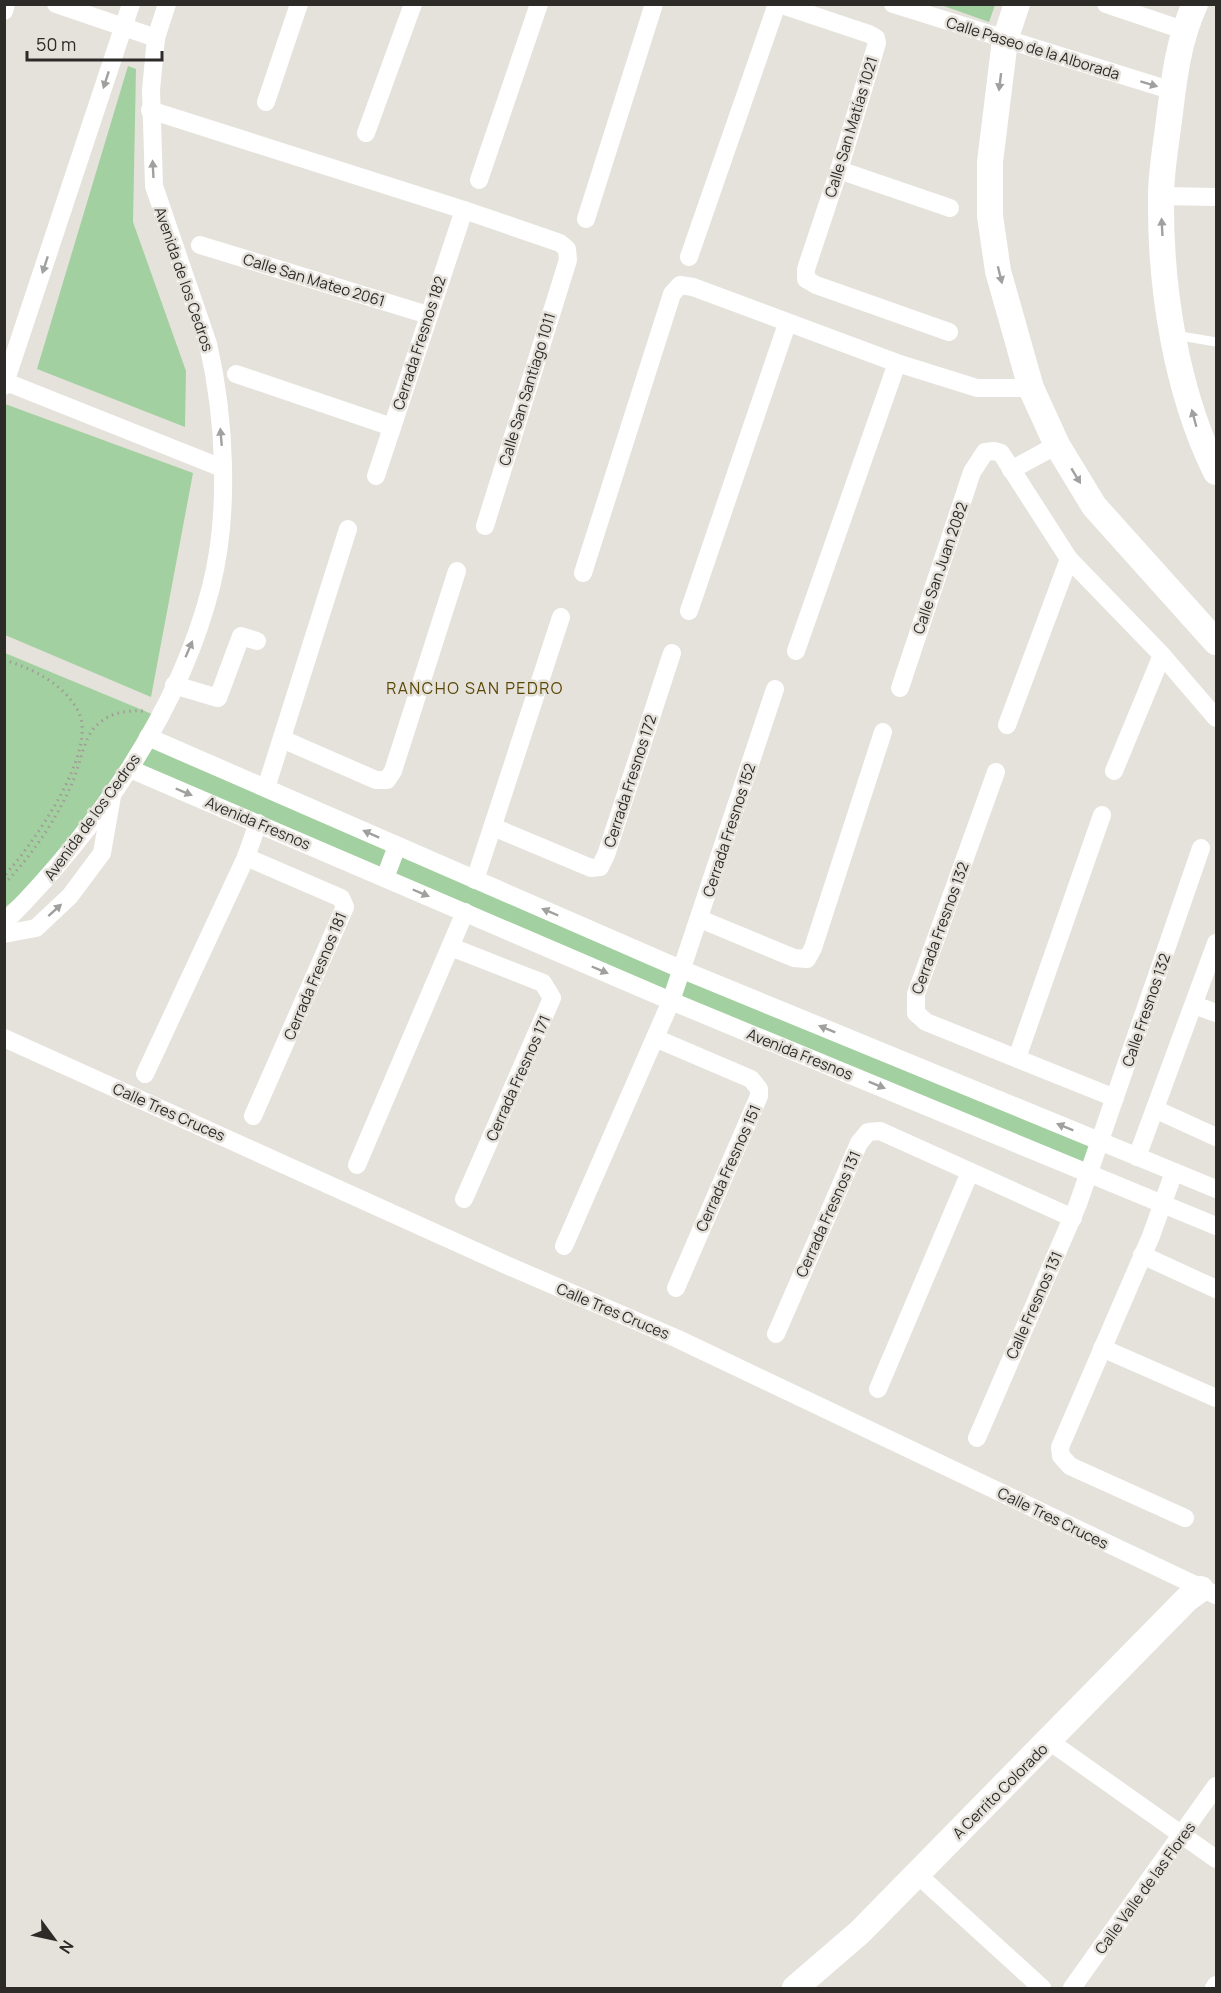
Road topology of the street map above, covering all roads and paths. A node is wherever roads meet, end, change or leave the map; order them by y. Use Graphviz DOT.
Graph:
graph roads {
  1 [pos="6,4"];
  2 [pos="56,4"];
  3 [pos="131,4"];
  4 [pos="167,4"];
  5 [pos="299,4"];
  6 [pos="413,4"];
  7 [pos="539,4"];
  8 [pos="654,4"];
  9 [pos="778,4"];
  10 [pos="893,4"];
  11 [pos="1017,4"];
  12 [pos="1106,4"];
  13 [pos="1194,4"];
  14 [pos="4,11"];
  15 [pos="124,26"];
  16 [pos="1183,30"];
  17 [pos="156,38"];
  18 [pos="1005,40"];
  19 [pos="1173,91"];
  20 [pos="266,102"];
  21 [pos="150,110"];
  22 [pos="366,132"];
  23 [pos="839,170"];
  24 [pos="479,180"];
  25 [pos="1161,196"];
  26 [pos="1216,197"];
  27 [pos="950,208"];
  28 [pos="464,210"];
  29 [pos="586,219"];
  30 [pos="200,245"];
  31 [pos="689,256"];
  32 [pos="428,315"];
  33 [pos="787,324"];
  34 [pos="949,332"];
  35 [pos="1172,334"];
  36 [pos="1216,342"];
  37 [pos="897,363"];
  38 [pos="236,374"];
  39 [pos="5,384"];
  40 [pos="1031,388"];
  41 [pos="392,427"];
  42 [pos="1057,445"];
  43 [pos="222,468"];
  44 [pos="1011,470"];
  45 [pos="1216,472"];
  46 [pos="376,477"];
  47 [pos="485,526"];
  48 [pos="348,529"];
  49 [pos="1068,560"];
  50 [pos="458,571"];
  51 [pos="583,573"];
  52 [pos="689,611"];
  53 [pos="561,617"];
  54 [pos="241,636"];
  55 [pos="1216,642"];
  56 [pos="796,651"];
  57 [pos="672,653"];
  58 [pos="1162,655"];
  59 [pos="4,660"];
  60 [pos="174,685"];
  61 [pos="900,687"];
  62 [pos="775,690"];
  63 [pos="162,714"];
  64 [pos="1216,718"];
  65 [pos="1007,725"];
  66 [pos="883,732"];
  67 [pos="148,737"];
  68 [pos="282,740"];
  69 [pos="130,768"];
  70 [pos="1114,771"];
  71 [pos="996,772"];
  72 [pos="266,788"];
  73 [pos="113,792"];
  74 [pos="1102,815"];
  75 [pos="258,823"];
  76 [pos="493,827"];
  77 [pos="397,846"];
  78 [pos="1201,848"];
  79 [pos="246,856"];
  80 [pos="4,876"];
  81 [pos="385,878"];
  82 [pos="475,880"];
  83 [pos="4,884"];
  84 [pos="465,912"];
  85 [pos="700,919"];
  86 [pos="4,923"];
  87 [pos="4,934"];
  88 [pos="1216,943"];
  89 [pos="451,947"];
  90 [pos="683,970"];
  91 [pos="671,1001"];
  92 [pos="1194,1005"];
  93 [pos="1216,1013"];
  94 [pos="4,1038"];
  95 [pos="655,1038"];
  96 [pos="1017,1058"];
  97 [pos="145,1074"];
  98 [pos="1115,1098"];
  99 [pos="1157,1110"];
  100 [pos="253,1116"];
  101 [pos="1216,1137"];
  102 [pos="1101,1141"];
  103 [pos="1137,1157"];
  104 [pos="357,1165"];
  105 [pos="970,1172"];
  106 [pos="1090,1172"];
  107 [pos="1174,1172"];
  108 [pos="1216,1189"];
  109 [pos="464,1200"];
  110 [pos="1162,1203"];
  111 [pos="1073,1218"];
  112 [pos="1216,1226"];
  113 [pos="564,1246"];
  114 [pos="1142,1255"];
  115 [pos="675,1288"];
  116 [pos="1216,1289"];
  117 [pos="776,1334"];
  118 [pos="1101,1348"];
  119 [pos="878,1389"];
  120 [pos="1216,1398"];
  121 [pos="977,1438"];
  122 [pos="1185,1518"];
  123 [pos="1209,1592"];
  124 [pos="1049,1741"];
  125 [pos="1216,1786"];
  126 [pos="1183,1835"];
  127 [pos="1216,1859"];
  128 [pos="917,1874"];
  129 [pos="1039,1988"];
  130 [pos="795,1989"];
  131 [pos="1072,1989"];
  1 -- 14 [label="street"];
  2 -- 15 [label="street"];
  3 -- 15 [label="street"];
  4 -- 17 [label="street, Avenida de los Cedros"];
  5 -- 20 [label="street"];
  6 -- 22 [label="street"];
  7 -- 24 [label="street"];
  8 -- 29 [label="street"];
  9 -- 23 [label="street, Calle San Matías 1021"];
  9 -- 31 [label="street"];
  10 -- 18 [label="street, Calle Paseo de la Alborada"];
  11 -- 18 [label="main road"];
  12 -- 16 [label="street"];
  13 -- 16 [label="main road"];
  15 -- 17 [label="street"];
  15 -- 39 [label="street, one-way"];
  16 -- 19 [label="main road"];
  17 -- 21 [label="street, Avenida de los Cedros"];
  18 -- 19 [label="street, Calle Paseo de la Alborada, one-way"];
  18 -- 40 [label="main road, one-way"];
  19 -- 25 [label="main road"];
  21 -- 28 [label="street"];
  43 -- 21 [label="street, Avenida de los Cedros, one-way"];
  23 -- 27 [label="street"];
  23 -- 34 [label="street, Calle San Matías 1021"];
  25 -- 26 [label="street"];
  35 -- 25 [label="main road, one-way"];
  28 -- 32 [label="street, Cerrada Fresnos 182"];
  28 -- 47 [label="street, Calle San Santiago 1011"];
  30 -- 32 [label="street, Calle San Mateo 2061"];
  32 -- 41 [label="street, Cerrada Fresnos 182"];
  33 -- 37 [label="street"];
  33 -- 51 [label="street"];
  33 -- 52 [label="street"];
  35 -- 36 [label="lane"];
  45 -- 35 [label="main road, one-way"];
  37 -- 40 [label="street"];
  37 -- 56 [label="street"];
  38 -- 41 [label="street"];
  39 -- 43 [label="street"];
  40 -- 42 [label="main road"];
  41 -- 46 [label="street, Cerrada Fresnos 182"];
  42 -- 44 [label="street"];
  42 -- 55 [label="main road, one-way"];
  60 -- 43 [label="street, Avenida de los Cedros, one-way"];
  44 -- 49 [label="street"];
  44 -- 61 [label="street, Calle San Juan 2082"];
  48 -- 68 [label="street"];
  49 -- 58 [label="street"];
  49 -- 65 [label="street"];
  50 -- 68 [label="street"];
  53 -- 76 [label="street"];
  54 -- 60 [label="street"];
  57 -- 76 [label="street, Cerrada Fresnos 172"];
  58 -- 64 [label="street"];
  58 -- 70 [label="street"];
  59 -- 80 [label="path"];
  60 -- 63 [label="street, Avenida de los Cedros"];
  62 -- 85 [label="street, Cerrada Fresnos 152"];
  63 -- 67 [label="street, Avenida de los Cedros"];
  63 -- 83 [label="path"];
  66 -- 85 [label="street"];
  67 -- 69 [label="street, Avenida de los Cedros"];
  67 -- 72 [label="street"];
  68 -- 72 [label="street"];
  69 -- 73 [label="street, Avenida de los Cedros"];
  69 -- 75 [label="street, Avenida Fresnos, one-way"];
  71 -- 96 [label="street, Cerrada Fresnos 132"];
  77 -- 72 [label="street, one-way"];
  73 -- 86 [label="street, Avenida de los Cedros"];
  87 -- 73 [label="street, one-way"];
  74 -- 96 [label="street"];
  75 -- 79 [label="street"];
  75 -- 81 [label="street, Avenida Fresnos"];
  76 -- 82 [label="street"];
  77 -- 81 [label="street"];
  77 -- 82 [label="street"];
  78 -- 98 [label="street, Calle Fresnos 132"];
  79 -- 97 [label="street"];
  79 -- 100 [label="street, Cerrada Fresnos 181"];
  81 -- 84 [label="street, Avenida Fresnos, one-way"];
  90 -- 82 [label="street, one-way"];
  84 -- 89 [label="street"];
  84 -- 91 [label="street, Avenida Fresnos, one-way"];
  85 -- 90 [label="street, Cerrada Fresnos 152"];
  88 -- 92 [label="street"];
  89 -- 104 [label="street"];
  89 -- 109 [label="street, Cerrada Fresnos 171"];
  90 -- 91 [label="street"];
  102 -- 90 [label="street, one-way"];
  91 -- 95 [label="street"];
  91 -- 106 [label="street, Avenida Fresnos, one-way"];
  92 -- 93 [label="street"];
  92 -- 99 [label="street"];
  94 -- 123 [label="street, Calle Tres Cruces"];
  95 -- 113 [label="street"];
  95 -- 115 [label="street, Cerrada Fresnos 151"];
  96 -- 98 [label="street, Cerrada Fresnos 132"];
  98 -- 102 [label="street, Calle Fresnos 132"];
  99 -- 101 [label="street"];
  99 -- 103 [label="street"];
  102 -- 103 [label="street"];
  102 -- 106 [label="street, Calle Fresnos 132"];
  103 -- 107 [label="street"];
  105 -- 111 [label="street, Cerrada Fresnos 131"];
  105 -- 117 [label="street, Cerrada Fresnos 131"];
  105 -- 119 [label="street"];
  106 -- 110 [label="street, Avenida Fresnos"];
  106 -- 111 [label="street, Calle Fresnos 131"];
  107 -- 108 [label="street"];
  107 -- 110 [label="street"];
  110 -- 112 [label="street, Avenida Fresnos"];
  110 -- 114 [label="street"];
  111 -- 121 [label="street, Calle Fresnos 131"];
  114 -- 116 [label="street"];
  114 -- 118 [label="street"];
  118 -- 120 [label="street"];
  118 -- 122 [label="street"];
  123 -- 124 [label="main road, A Cerrito Colorado"];
  124 -- 126 [label="street"];
  124 -- 128 [label="main road, A Cerrito Colorado"];
  125 -- 126 [label="street, Calle Valle de las Flores"];
  126 -- 127 [label="street"];
  126 -- 131 [label="street, Calle Valle de las Flores"];
  128 -- 129 [label="street"];
  128 -- 130 [label="main road, A Cerrito Colorado"];
}
